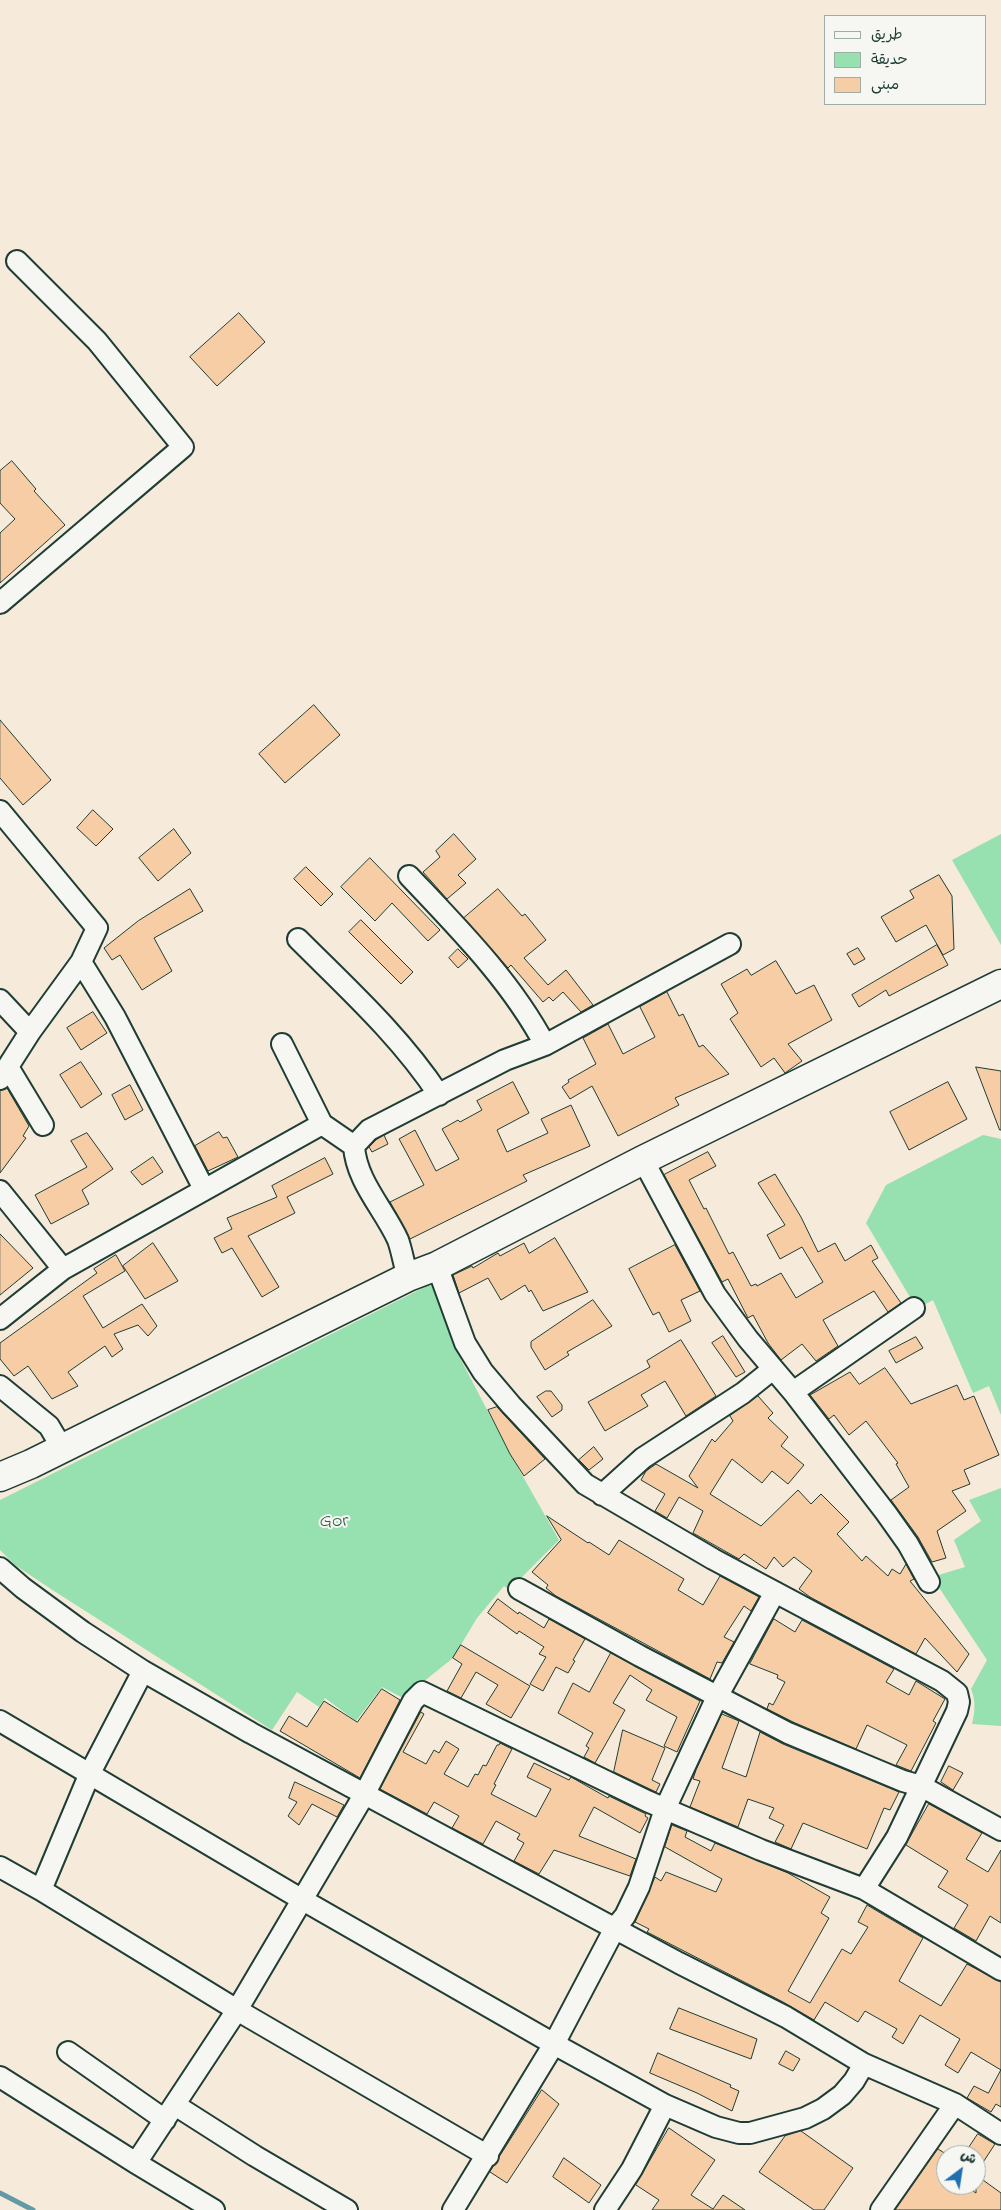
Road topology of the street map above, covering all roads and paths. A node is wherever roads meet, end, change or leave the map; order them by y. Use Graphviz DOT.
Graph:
graph roads {
  1 [pos="17,261"];
  2 [pos="0,603"];
  3 [pos="0,811"];
  4 [pos="410,876"];
  5 [pos="298,939"];
  6 [pos="730,944"];
  7 [pos="81,962"];
  8 [pos="1001,984"];
  9 [pos="0,1000"];
  10 [pos="30,1032"];
  11 [pos="282,1044"];
  12 [pos="545,1045"];
  13 [pos="4,1073"];
  14 [pos="439,1095"];
  15 [pos="322,1124"];
  16 [pos="43,1125"];
  17 [pos="354,1146"];
  18 [pos="643,1160"];
  19 [pos="204,1189"];
  20 [pos="0,1191"];
  21 [pos="437,1266"];
  22 [pos="63,1269"];
  23 [pos="408,1277"];
  24 [pos="914,1308"];
  25 [pos="0,1319"];
  26 [pos="773,1369"];
  27 [pos="0,1386"];
  28 [pos="793,1392"];
  29 [pos="62,1448"];
  30 [pos="0,1477"];
  31 [pos="602,1495"];
  32 [pos="1,1571"];
  33 [pos="929,1582"];
  34 [pos="520,1589"];
  35 [pos="775,1592"];
  36 [pos="143,1671"];
  37 [pos="717,1697"];
  38 [pos="0,1721"];
  39 [pos="90,1773"];
  40 [pos="921,1786"];
  41 [pos="364,1795"];
  42 [pos="665,1809"];
  43 [pos="1001,1830"];
  44 [pos="0,1867"];
  45 [pos="864,1889"];
  46 [pos="41,1890"];
  47 [pos="301,1899"];
  48 [pos="616,1928"];
  49 [pos="1001,1970"];
  50 [pos="237,2010"];
  51 [pos="554,2044"];
  52 [pos="68,2052"];
  53 [pos="864,2064"];
  54 [pos="0,2077"];
  55 [pos="955,2104"];
  56 [pos="665,2105"];
  57 [pos="170,2113"];
  58 [pos="1001,2134"];
  59 [pos="488,2156"];
  60 [pos="136,2163"];
  61 [pos="214,2210"];
  62 [pos="346,2210"];
  63 [pos="453,2210"];
  64 [pos="605,2210"];
  65 [pos="881,2210"];
  1 -- 2 [label="street"];
  3 -- 7 [label="street"];
  4 -- 12 [label="street"];
  5 -- 14 [label="street"];
  6 -- 12 [label="street"];
  7 -- 10 [label="street"];
  7 -- 19 [label="street"];
  8 -- 18 [label="main road"];
  9 -- 10 [label="street"];
  10 -- 13 [label="street"];
  11 -- 15 [label="street"];
  12 -- 14 [label="street"];
  13 -- 16 [label="street"];
  14 -- 17 [label="street"];
  15 -- 17 [label="street"];
  15 -- 19 [label="street"];
  17 -- 23 [label="street"];
  18 -- 21 [label="main road"];
  18 -- 26 [label="street"];
  19 -- 22 [label="street"];
  20 -- 22 [label="street"];
  21 -- 23 [label="main road"];
  21 -- 31 [label="street"];
  22 -- 25 [label="street"];
  23 -- 29 [label="main road"];
  24 -- 28 [label="street"];
  26 -- 28 [label="street"];
  26 -- 31 [label="street"];
  27 -- 29 [label="street"];
  28 -- 33 [label="street"];
  29 -- 30 [label="main road"];
  31 -- 35 [label="street"];
  32 -- 36 [label="street"];
  34 -- 37 [label="street"];
  35 -- 37 [label="street"];
  35 -- 40 [label="street"];
  36 -- 39 [label="street"];
  36 -- 41 [label="street"];
  37 -- 40 [label="street"];
  37 -- 42 [label="street"];
  38 -- 39 [label="street"];
  39 -- 46 [label="street"];
  39 -- 47 [label="street"];
  40 -- 43 [label="street"];
  40 -- 45 [label="street"];
  41 -- 42 [label="street"];
  41 -- 47 [label="street"];
  41 -- 48 [label="street"];
  42 -- 45 [label="street"];
  42 -- 48 [label="street"];
  44 -- 46 [label="street"];
  45 -- 49 [label="street"];
  46 -- 50 [label="street"];
  47 -- 50 [label="street"];
  47 -- 51 [label="street"];
  48 -- 51 [label="street"];
  48 -- 53 [label="street"];
  50 -- 57 [label="street"];
  50 -- 59 [label="street"];
  51 -- 56 [label="street"];
  51 -- 59 [label="street"];
  52 -- 57 [label="street"];
  53 -- 55 [label="street"];
  53 -- 56 [label="street"];
  54 -- 60 [label="street"];
  55 -- 58 [label="street"];
  55 -- 65 [label="street"];
  56 -- 64 [label="street"];
  57 -- 60 [label="street"];
  57 -- 62 [label="street"];
  59 -- 63 [label="street"];
  60 -- 61 [label="street"];
}
